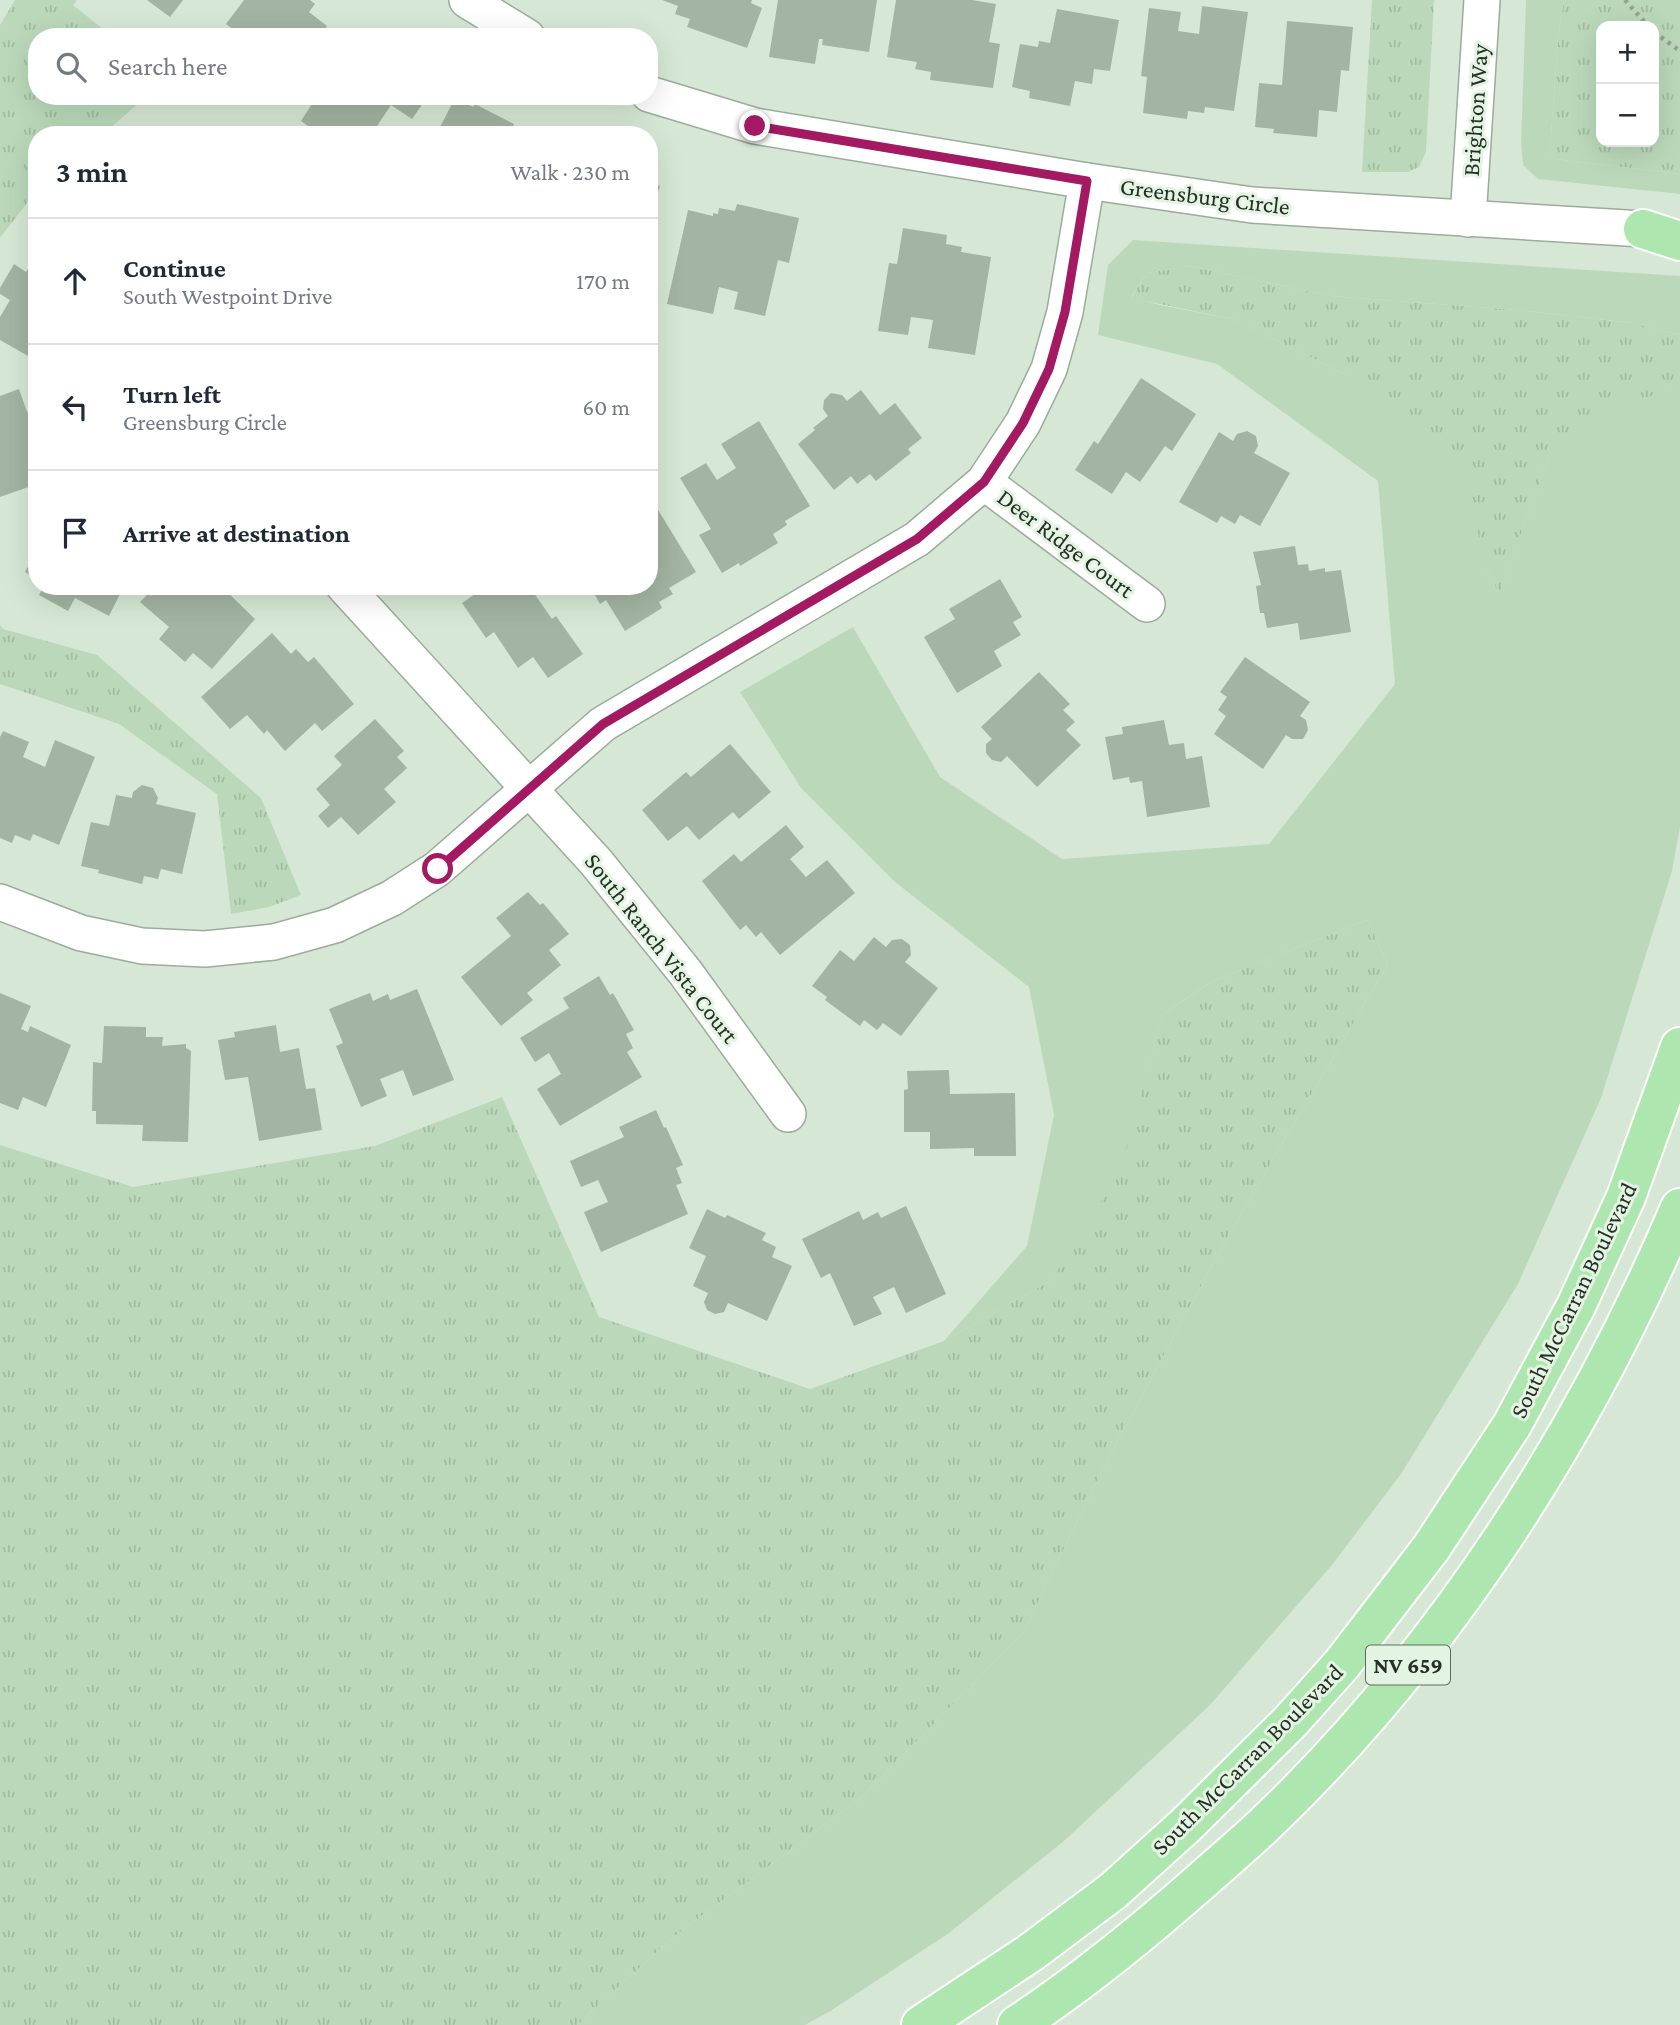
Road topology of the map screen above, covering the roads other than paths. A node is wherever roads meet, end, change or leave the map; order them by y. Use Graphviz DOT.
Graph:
graph roads {
  1 [pos="467,0"];
  2 [pos="1482,0"];
  3 [pos="512,28"];
  4 [pos="658,97"];
  5 [pos="1087,181"];
  6 [pos="1468,219"];
  7 [pos="1680,227"];
  8 [pos="1643,229"];
  9 [pos="1680,241"];
  10 [pos="984,482"];
  11 [pos="352,595"];
  12 [pos="1147,604"];
  13 [pos="530,788"];
  14 [pos="0,902"];
  15 [pos="1680,1047"];
  16 [pos="788,1114"];
  17 [pos="1680,1208"];
  18 [pos="921,2025"];
  19 [pos="1017,2025"];
  1 -- 3 [label="street"];
  2 -- 6 [label="street, Brighton Way"];
  4 -- 5 [label="street, Greensburg Circle"];
  5 -- 6 [label="street, Greensburg Circle"];
  5 -- 10 [label="street"];
  6 -- 8 [label="street, Greensburg Circle"];
  7 -- 8 [label="main road"];
  8 -- 9 [label="main road"];
  10 -- 12 [label="street, Deer Ridge Court"];
  10 -- 13 [label="street"];
  11 -- 13 [label="street, South Ranch Vista Court"];
  13 -- 14 [label="street"];
  13 -- 16 [label="street, South Ranch Vista Court"];
  15 -- 18 [label="main road, South McCarran Boulevard / NV 659"];
  17 -- 19 [label="main road, NV 659"];
}
